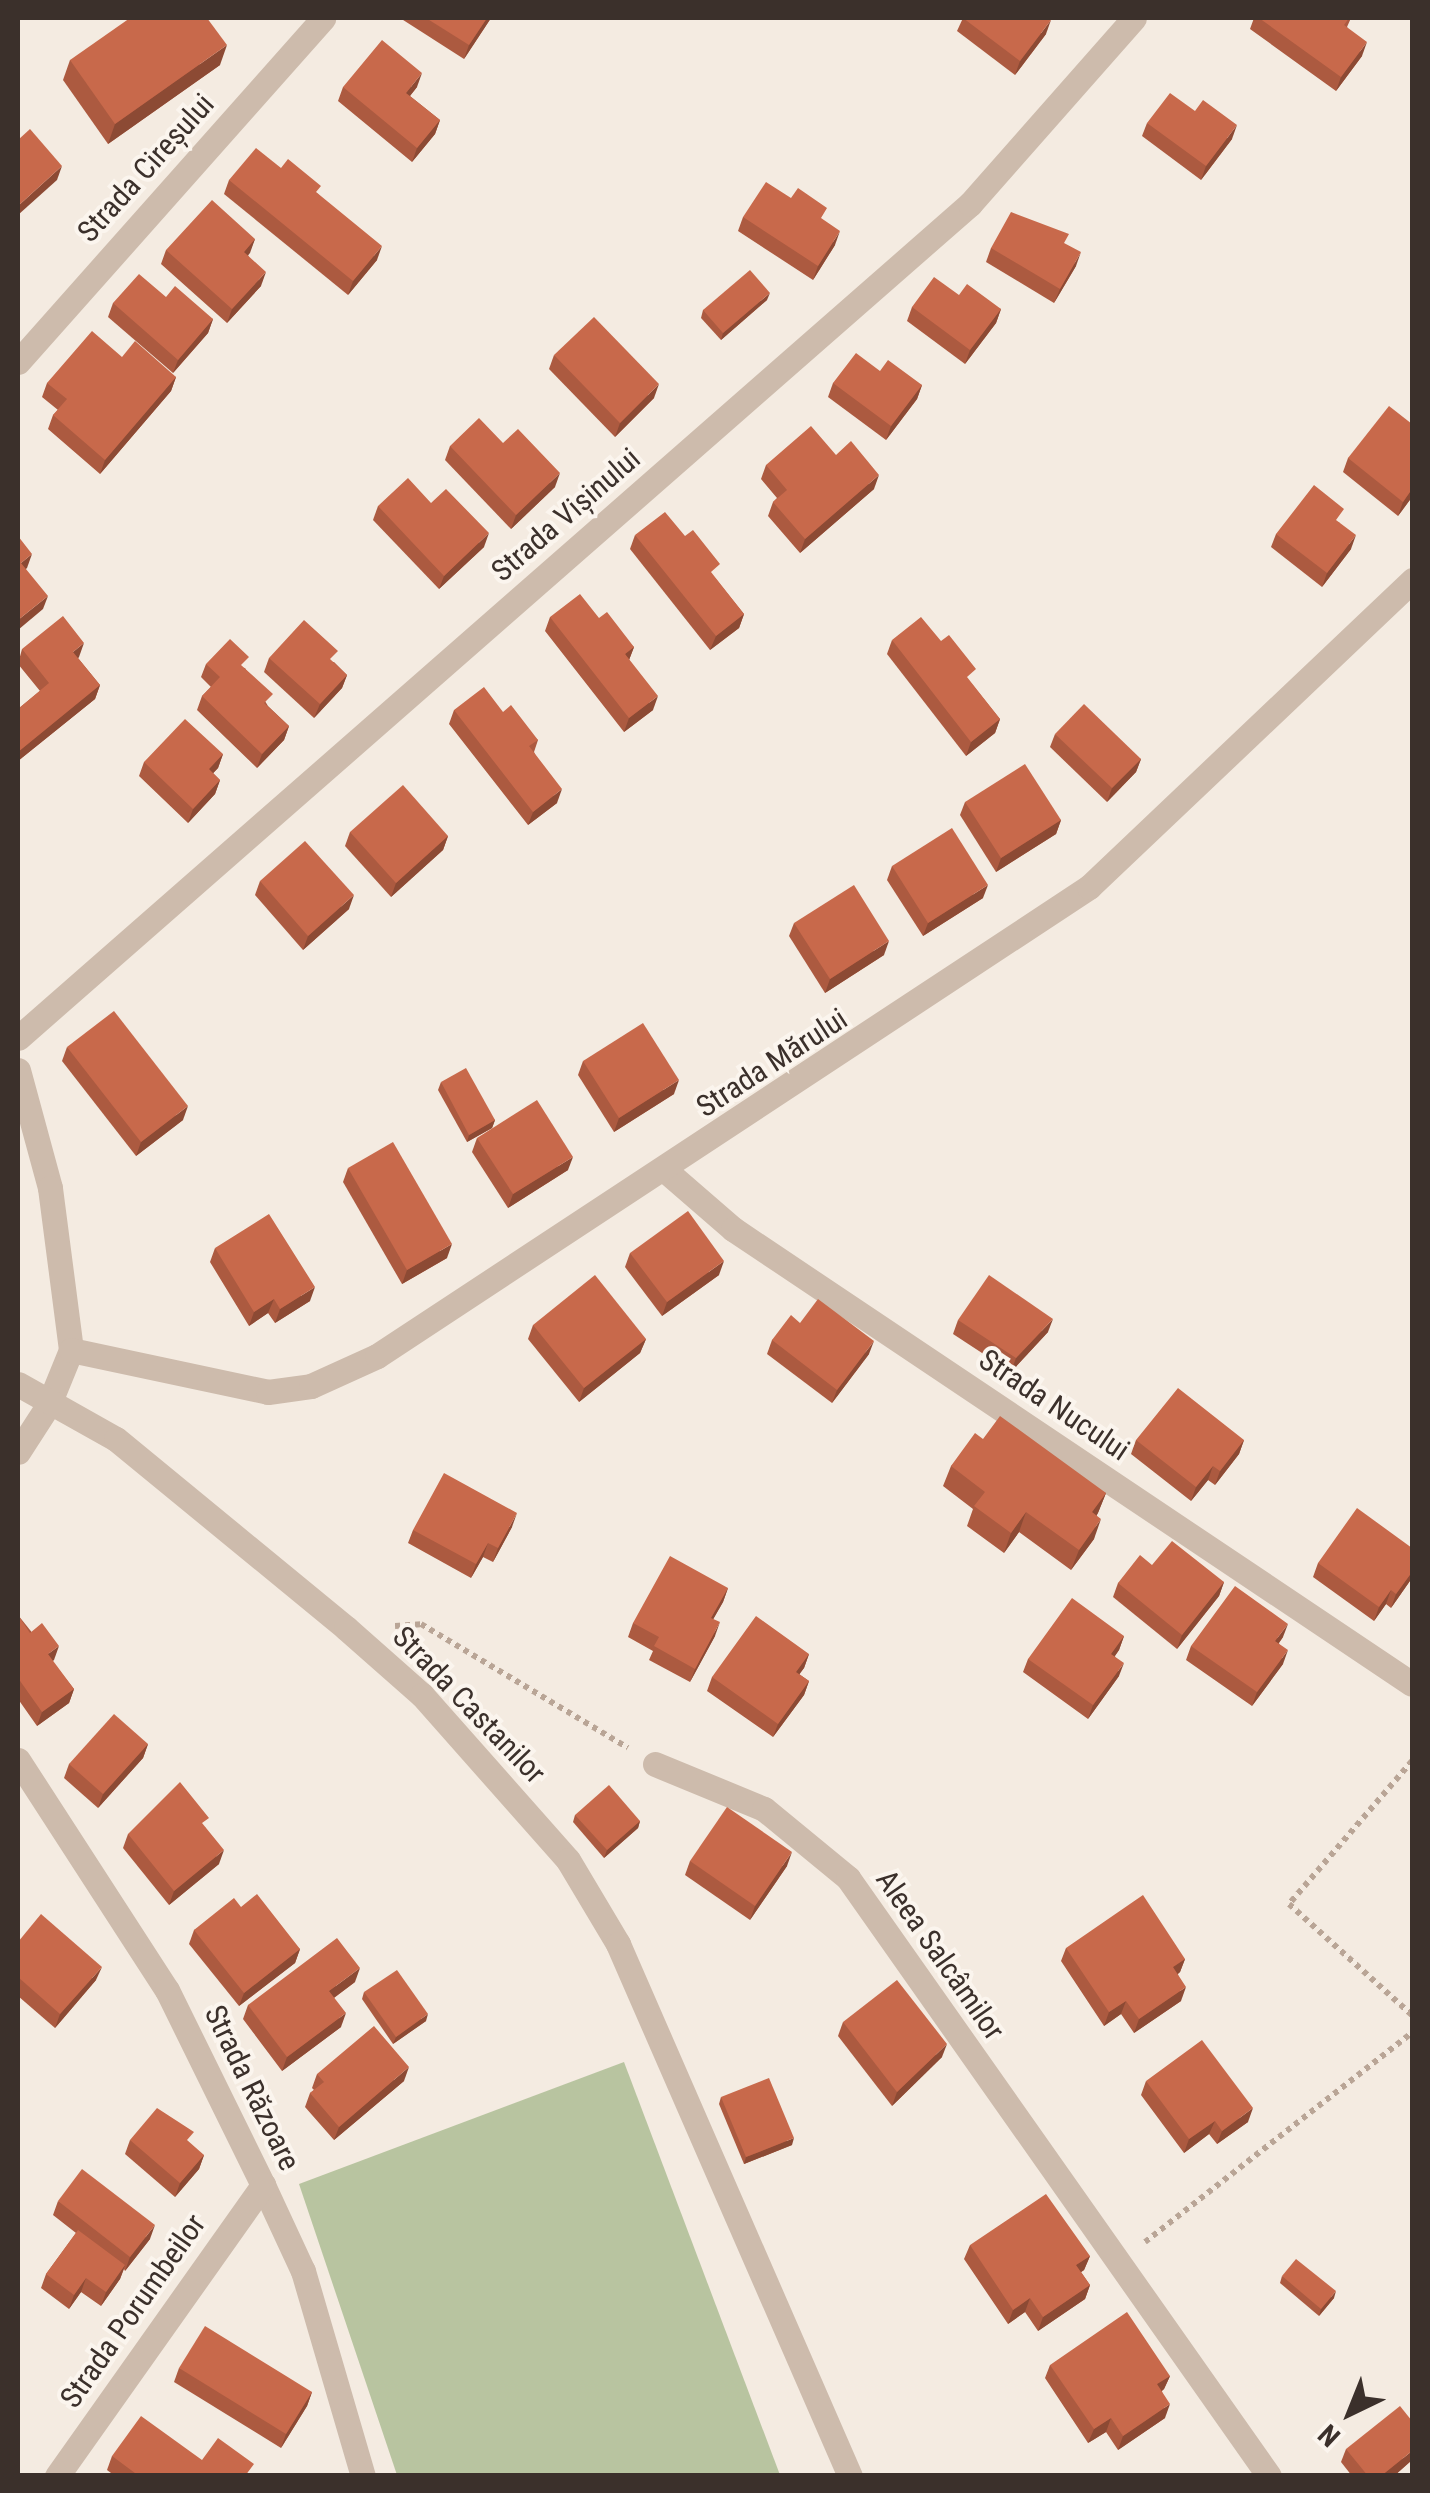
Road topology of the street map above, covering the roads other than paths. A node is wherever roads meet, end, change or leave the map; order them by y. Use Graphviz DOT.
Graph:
graph roads {
  1 [pos="323,18"];
  2 [pos="1134,18"];
  3 [pos="18,362"];
  4 [pos="1412,580"];
  5 [pos="18,1038"];
  6 [pos="18,1070"];
  7 [pos="666,1171"];
  8 [pos="71,1350"];
  9 [pos="18,1384"];
  10 [pos="48,1404"];
  11 [pos="18,1452"];
  12 [pos="1412,1684"];
  13 [pos="18,1760"];
  14 [pos="655,1764"];
  15 [pos="263,2185"];
  16 [pos="57,2476"];
  17 [pos="363,2476"];
  18 [pos="850,2476"];
  19 [pos="1269,2476"];
  1 -- 3 [label="street, Strada Cireșului"];
  2 -- 5 [label="street, Strada Vișinului"];
  4 -- 7 [label="street, Strada Mărului"];
  6 -- 8 [label="street"];
  7 -- 8 [label="street, Strada Mărului"];
  7 -- 12 [label="street, Strada Nucului"];
  8 -- 10 [label="street"];
  9 -- 10 [label="street, Strada Castanilor"];
  10 -- 11 [label="street"];
  10 -- 18 [label="street, Strada Castanilor"];
  13 -- 15 [label="street, Strada Răzoare"];
  14 -- 19 [label="street, Aleea Salcâmilor"];
  15 -- 16 [label="street, Strada Porumbeilor"];
  15 -- 17 [label="street, Strada Răzoare"];
}
